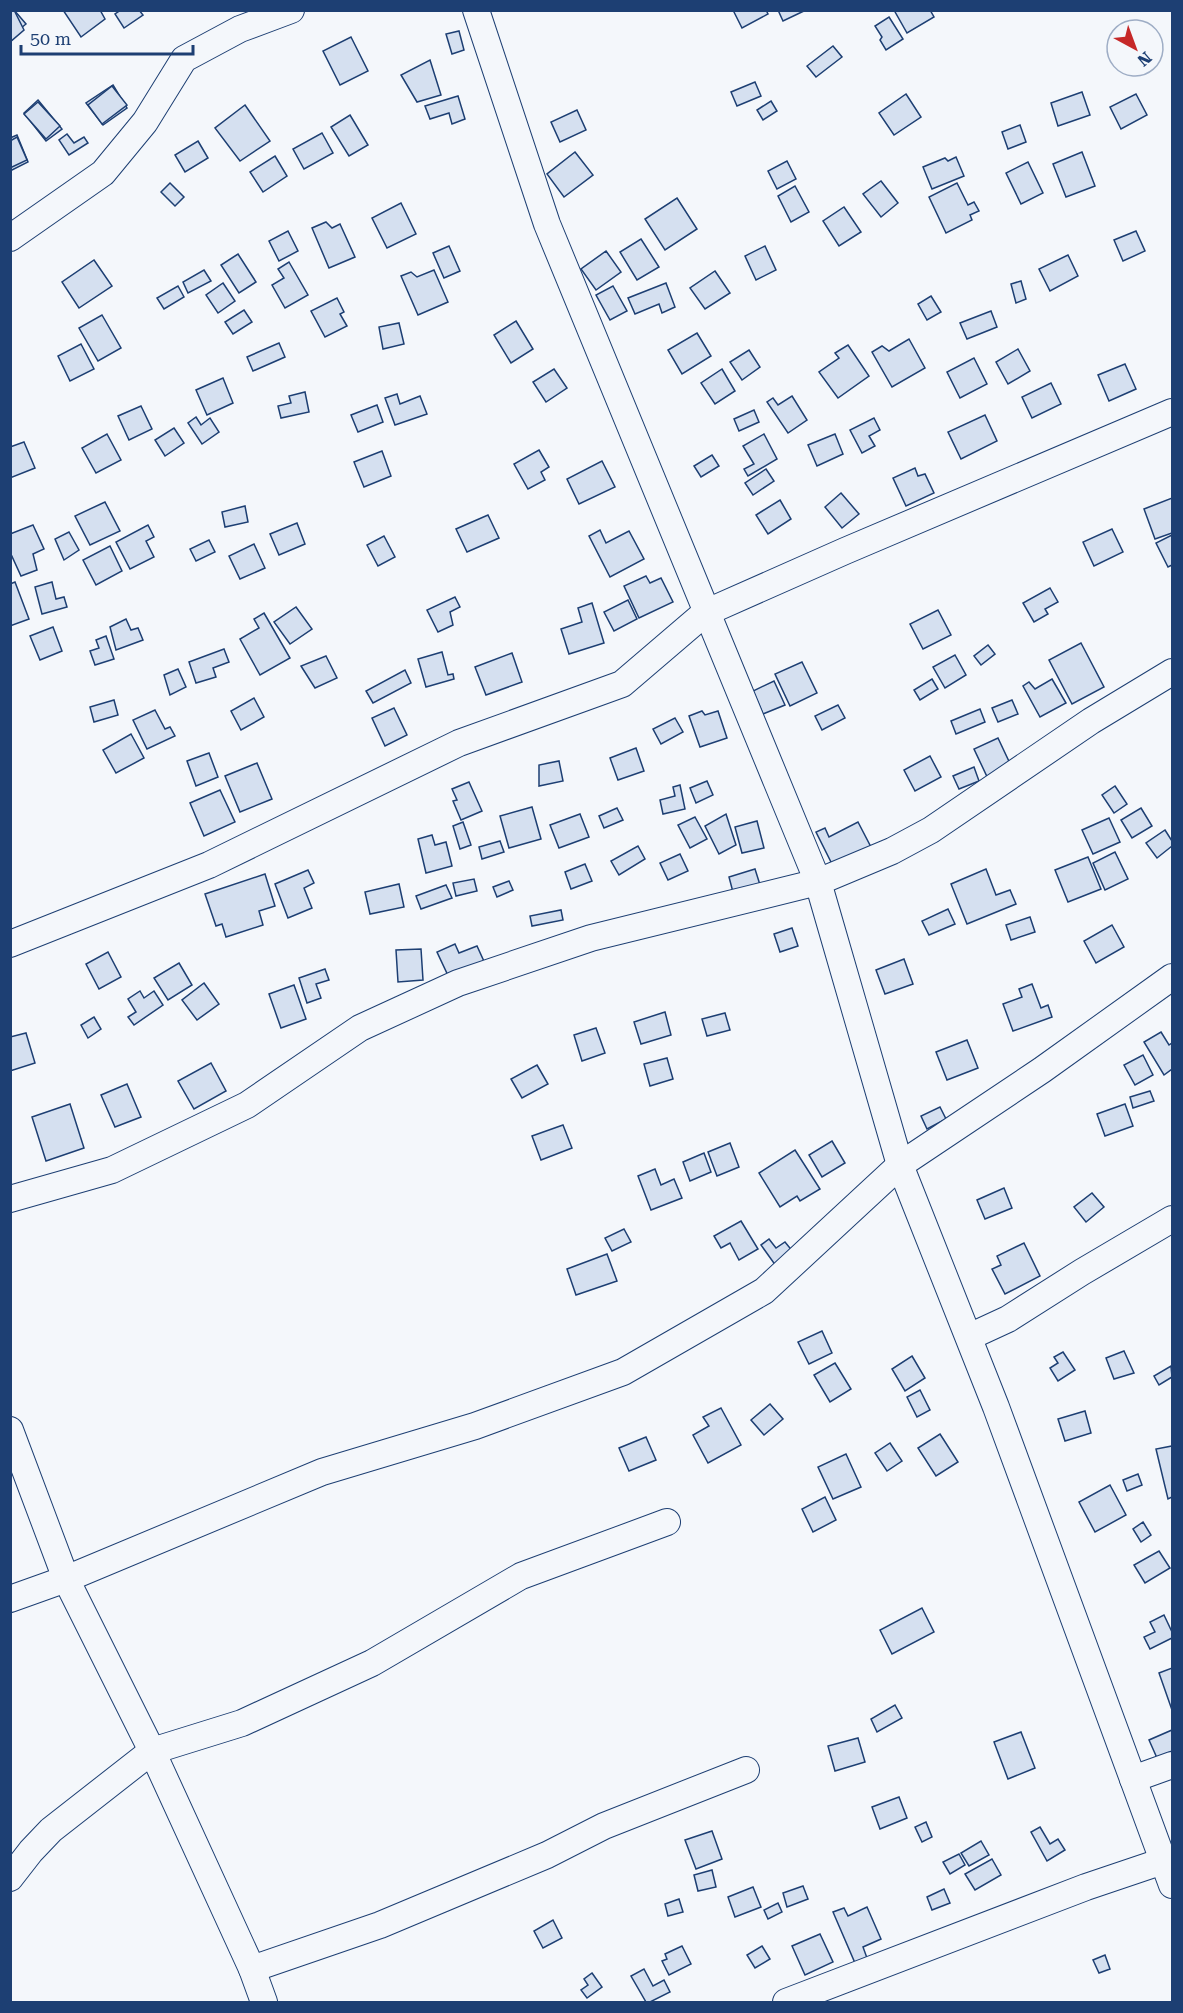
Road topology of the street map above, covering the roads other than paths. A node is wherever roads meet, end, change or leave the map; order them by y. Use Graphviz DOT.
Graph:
graph roads {
  1 [pos="291,10"];
  2 [pos="476,10"];
  3 [pos="10,238"];
  4 [pos="1173,412"];
  5 [pos="705,613"];
  6 [pos="1173,672"];
  7 [pos="818,882"];
  8 [pos="10,944"];
  9 [pos="1173,977"];
  10 [pos="900,1165"];
  11 [pos="10,1199"];
  12 [pos="1173,1219"];
  13 [pos="969,1337"];
  14 [pos="10,1430"];
  15 [pos="667,1522"];
  16 [pos="66,1579"];
  17 [pos="10,1599"];
  18 [pos="152,1751"];
  19 [pos="1173,1766"];
  20 [pos="746,1770"];
  21 [pos="1132,1779"];
  22 [pos="1163,1861"];
  23 [pos="10,1878"];
  24 [pos="1173,1886"];
  25 [pos="252,1969"];
  26 [pos="264,2002"];
  27 [pos="786,2002"];
  1 -- 3 [label="street"];
  2 -- 5 [label="street"];
  4 -- 5 [label="street"];
  5 -- 7 [label="street"];
  5 -- 8 [label="street"];
  6 -- 7 [label="street"];
  7 -- 10 [label="street"];
  7 -- 11 [label="street"];
  9 -- 10 [label="street"];
  10 -- 13 [label="street"];
  10 -- 16 [label="street"];
  12 -- 13 [label="street"];
  13 -- 21 [label="street"];
  14 -- 16 [label="street"];
  15 -- 18 [label="street"];
  16 -- 17 [label="street"];
  16 -- 18 [label="street"];
  18 -- 23 [label="street"];
  18 -- 25 [label="street"];
  19 -- 21 [label="street"];
  20 -- 25 [label="street"];
  21 -- 22 [label="street"];
  22 -- 24 [label="street"];
  22 -- 27 [label="street"];
  25 -- 26 [label="street"];
}
